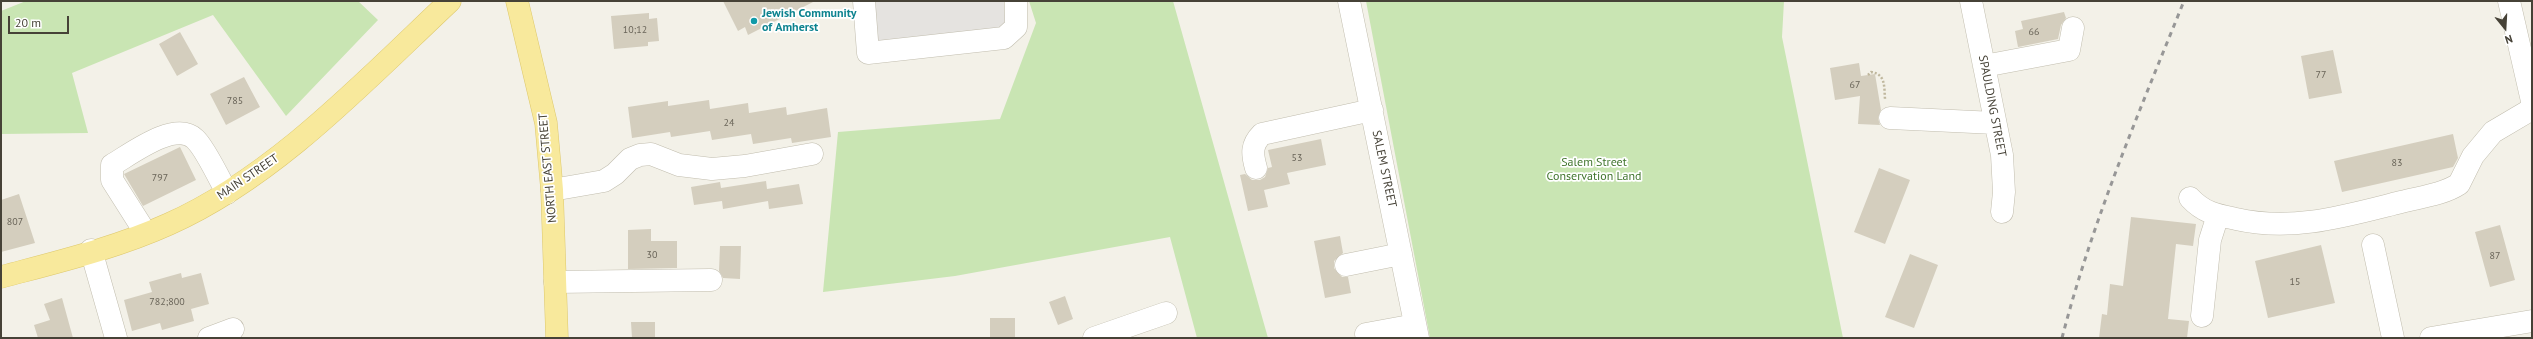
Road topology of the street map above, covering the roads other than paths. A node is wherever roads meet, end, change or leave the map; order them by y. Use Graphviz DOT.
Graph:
graph roads {
  1 [pos="450,1"];
  2 [pos="517,1"];
  3 [pos="864,1"];
  4 [pos="1016,1"];
  5 [pos="1349,1"];
  6 [pos="1971,1"];
  7 [pos="2509,1"];
  8 [pos="2073,28"];
  9 [pos="1984,66"];
  10 [pos="2532,101"];
  11 [pos="2532,108"];
  12 [pos="1372,110"];
  13 [pos="1890,118"];
  14 [pos="1995,123"];
  15 [pos="812,154"];
  16 [pos="1256,168"];
  17 [pos="552,190"];
  18 [pos="227,193"];
  19 [pos="2190,198"];
  20 [pos="2002,212"];
  21 [pos="2218,215"];
  22 [pos="145,232"];
  23 [pos="2373,245"];
  24 [pos="91,250"];
  25 [pos="1401,254"];
  26 [pos="1346,265"];
  27 [pos="1,277"];
  28 [pos="711,280"];
  29 [pos="555,282"];
  30 [pos="1166,313"];
  31 [pos="2202,316"];
  32 [pos="2532,321"];
  33 [pos="233,329"];
  34 [pos="1417,331"];
  35 [pos="1366,334"];
  36 [pos="116,338"];
  37 [pos="209,338"];
  38 [pos="557,338"];
  39 [pos="1094,338"];
  40 [pos="2393,338"];
  41 [pos="2431,338"];
  1 -- 18 [label="main road, MAIN STREET"];
  2 -- 17 [label="main road, NORTH EAST STREET"];
  3 -- 4 [label="street"];
  5 -- 12 [label="street, SALEM STREET"];
  6 -- 9 [label="street, SPAULDING STREET"];
  7 -- 10 [label="street"];
  8 -- 9 [label="street"];
  9 -- 14 [label="street, SPAULDING STREET"];
  11 -- 21 [label="street"];
  12 -- 16 [label="street"];
  12 -- 25 [label="street, SALEM STREET"];
  13 -- 14 [label="street"];
  14 -- 20 [label="street, SPAULDING STREET"];
  15 -- 17 [label="street"];
  17 -- 29 [label="main road, NORTH EAST STREET"];
  18 -- 22 [label="main road, MAIN STREET"];
  18 -- 22 [label="street"];
  19 -- 21 [label="street"];
  21 -- 31 [label="street"];
  22 -- 24 [label="main road, MAIN STREET"];
  23 -- 40 [label="street"];
  24 -- 27 [label="main road, MAIN STREET"];
  24 -- 36 [label="street"];
  25 -- 26 [label="street"];
  25 -- 34 [label="street, SALEM STREET"];
  28 -- 29 [label="street"];
  29 -- 38 [label="main road, NORTH EAST STREET"];
  30 -- 39 [label="street"];
  32 -- 41 [label="street"];
  33 -- 37 [label="street"];
  34 -- 35 [label="street"];
}
